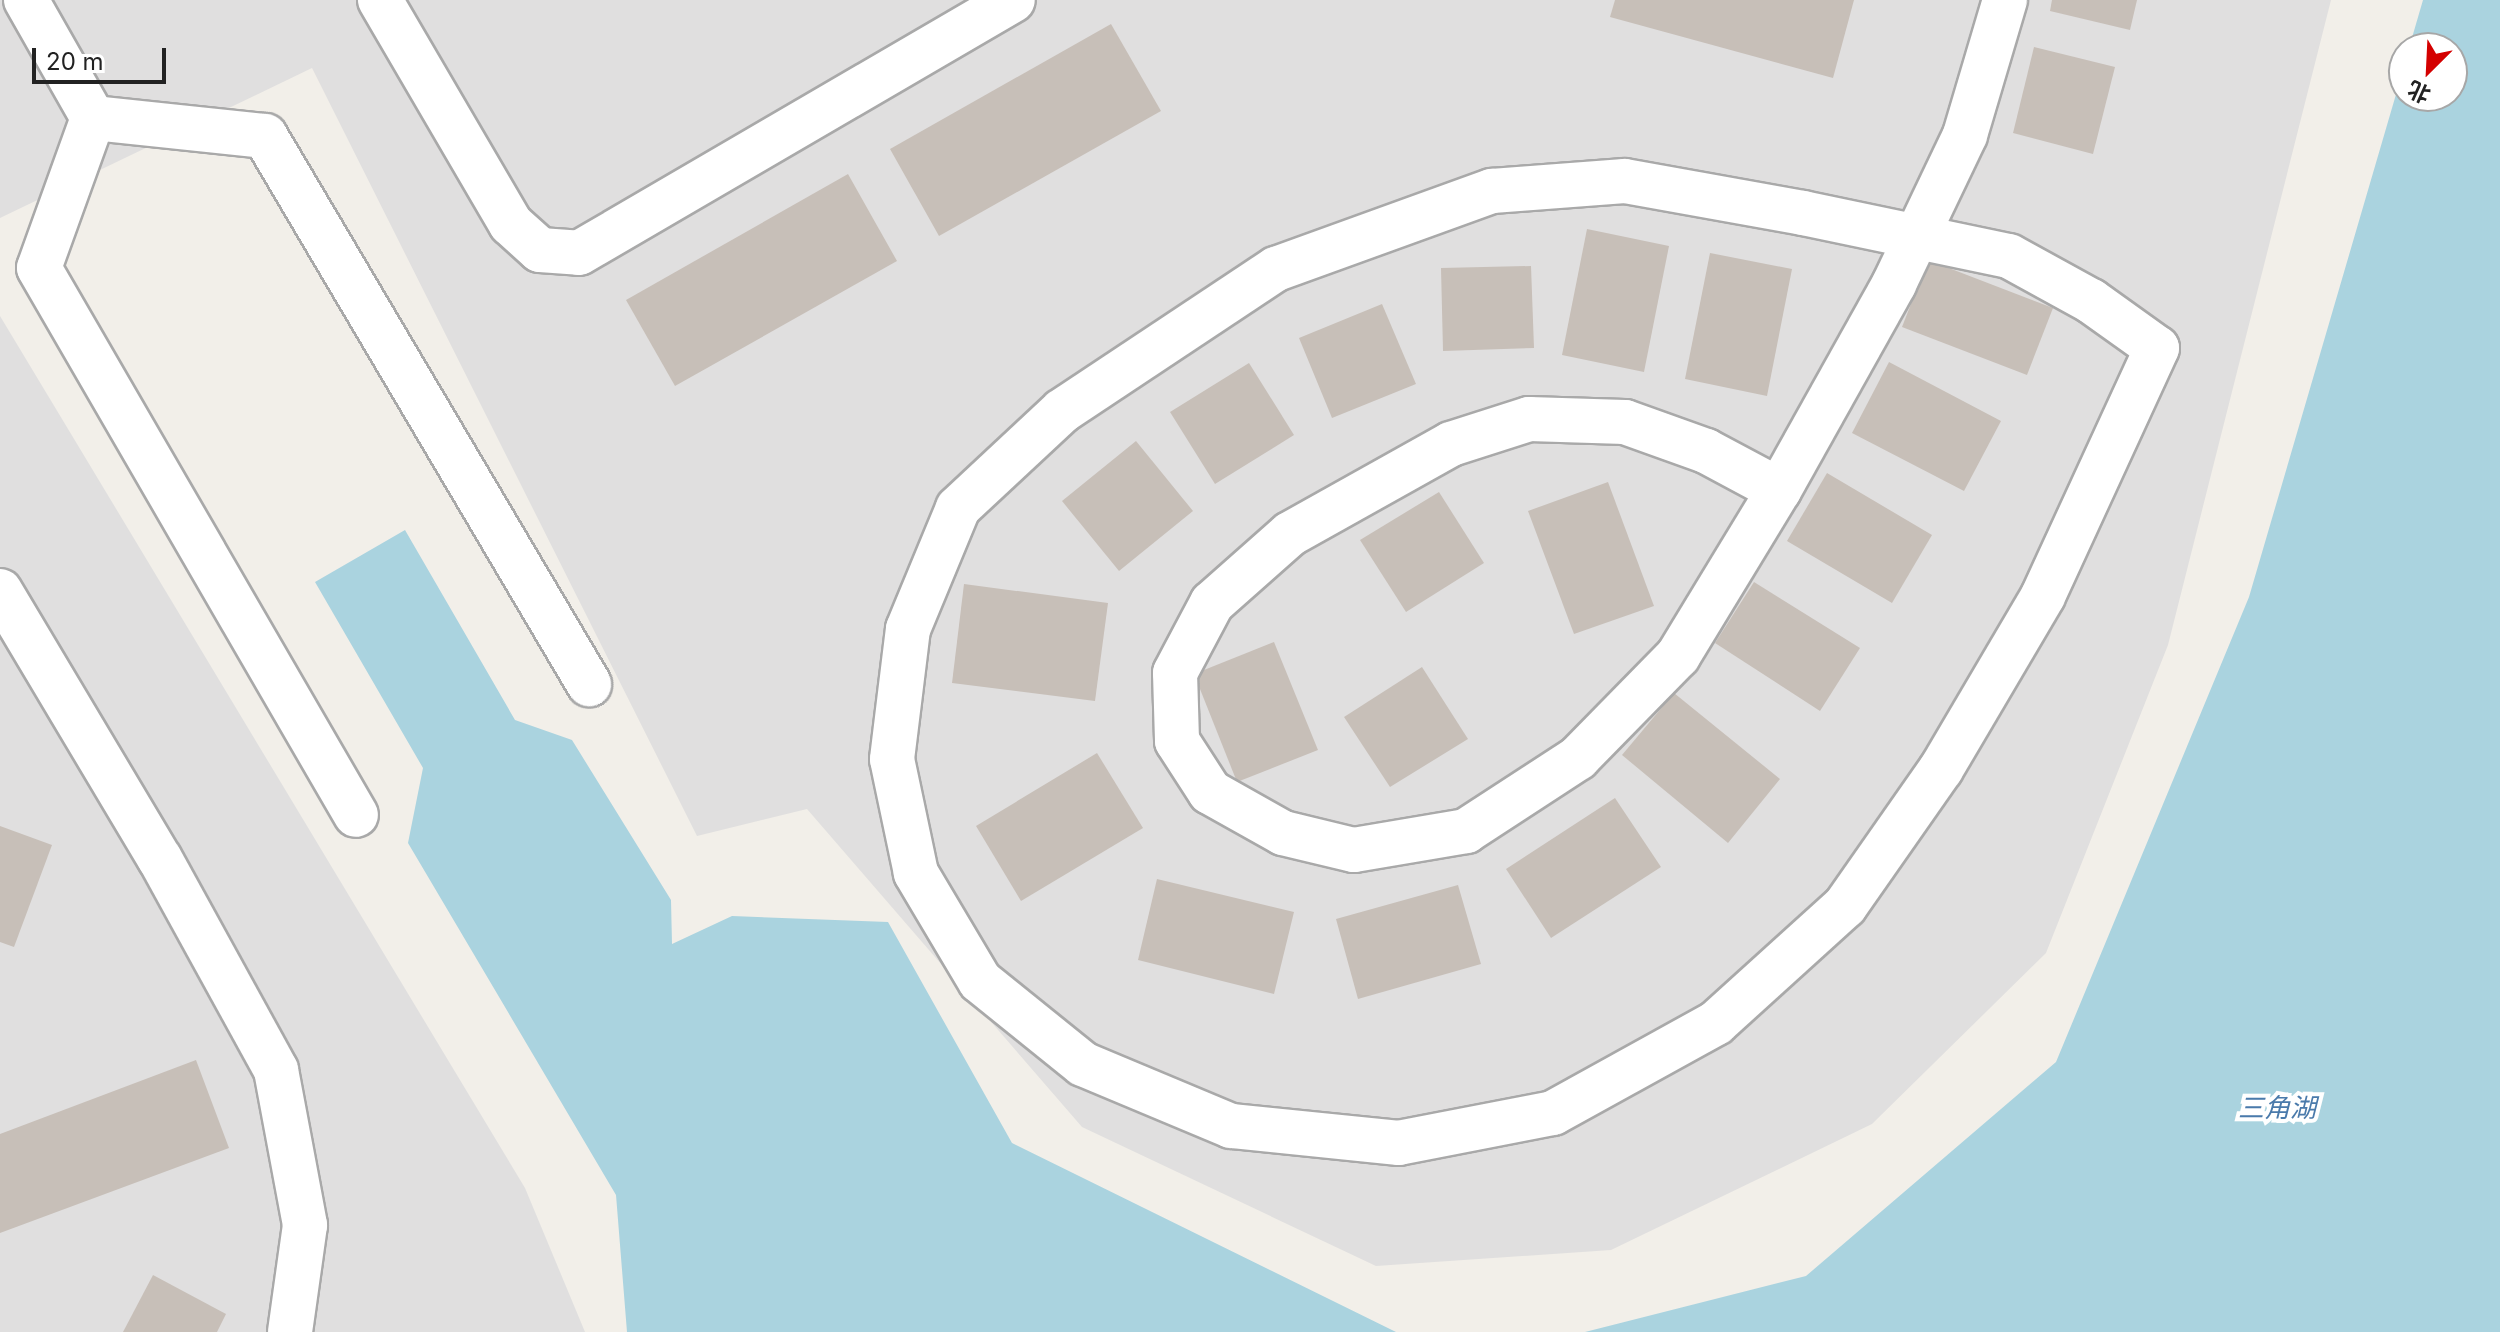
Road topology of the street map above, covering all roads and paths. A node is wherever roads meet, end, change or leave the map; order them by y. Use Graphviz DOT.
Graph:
graph roads {
  1 [pos="26,0"];
  2 [pos="380,0"];
  3 [pos="1013,0"];
  4 [pos="2005,0"];
  5 [pos="93,118"];
  6 [pos="1917,235"];
  7 [pos="1779,490"];
  8 [pos="0,591"];
  9 [pos="589,684"];
  10 [pos="356,815"];
  11 [pos="290,1332"];
  1 -- 5 [label="street"];
  2 -- 3 [label="street"];
  4 -- 6 [label="street"];
  5 -- 9 [label="street"];
  5 -- 10 [label="street"];
  6 -- 6 [label="street"];
  6 -- 7 [label="street"];
  7 -- 7 [label="street"];
  8 -- 11 [label="street"];
}
